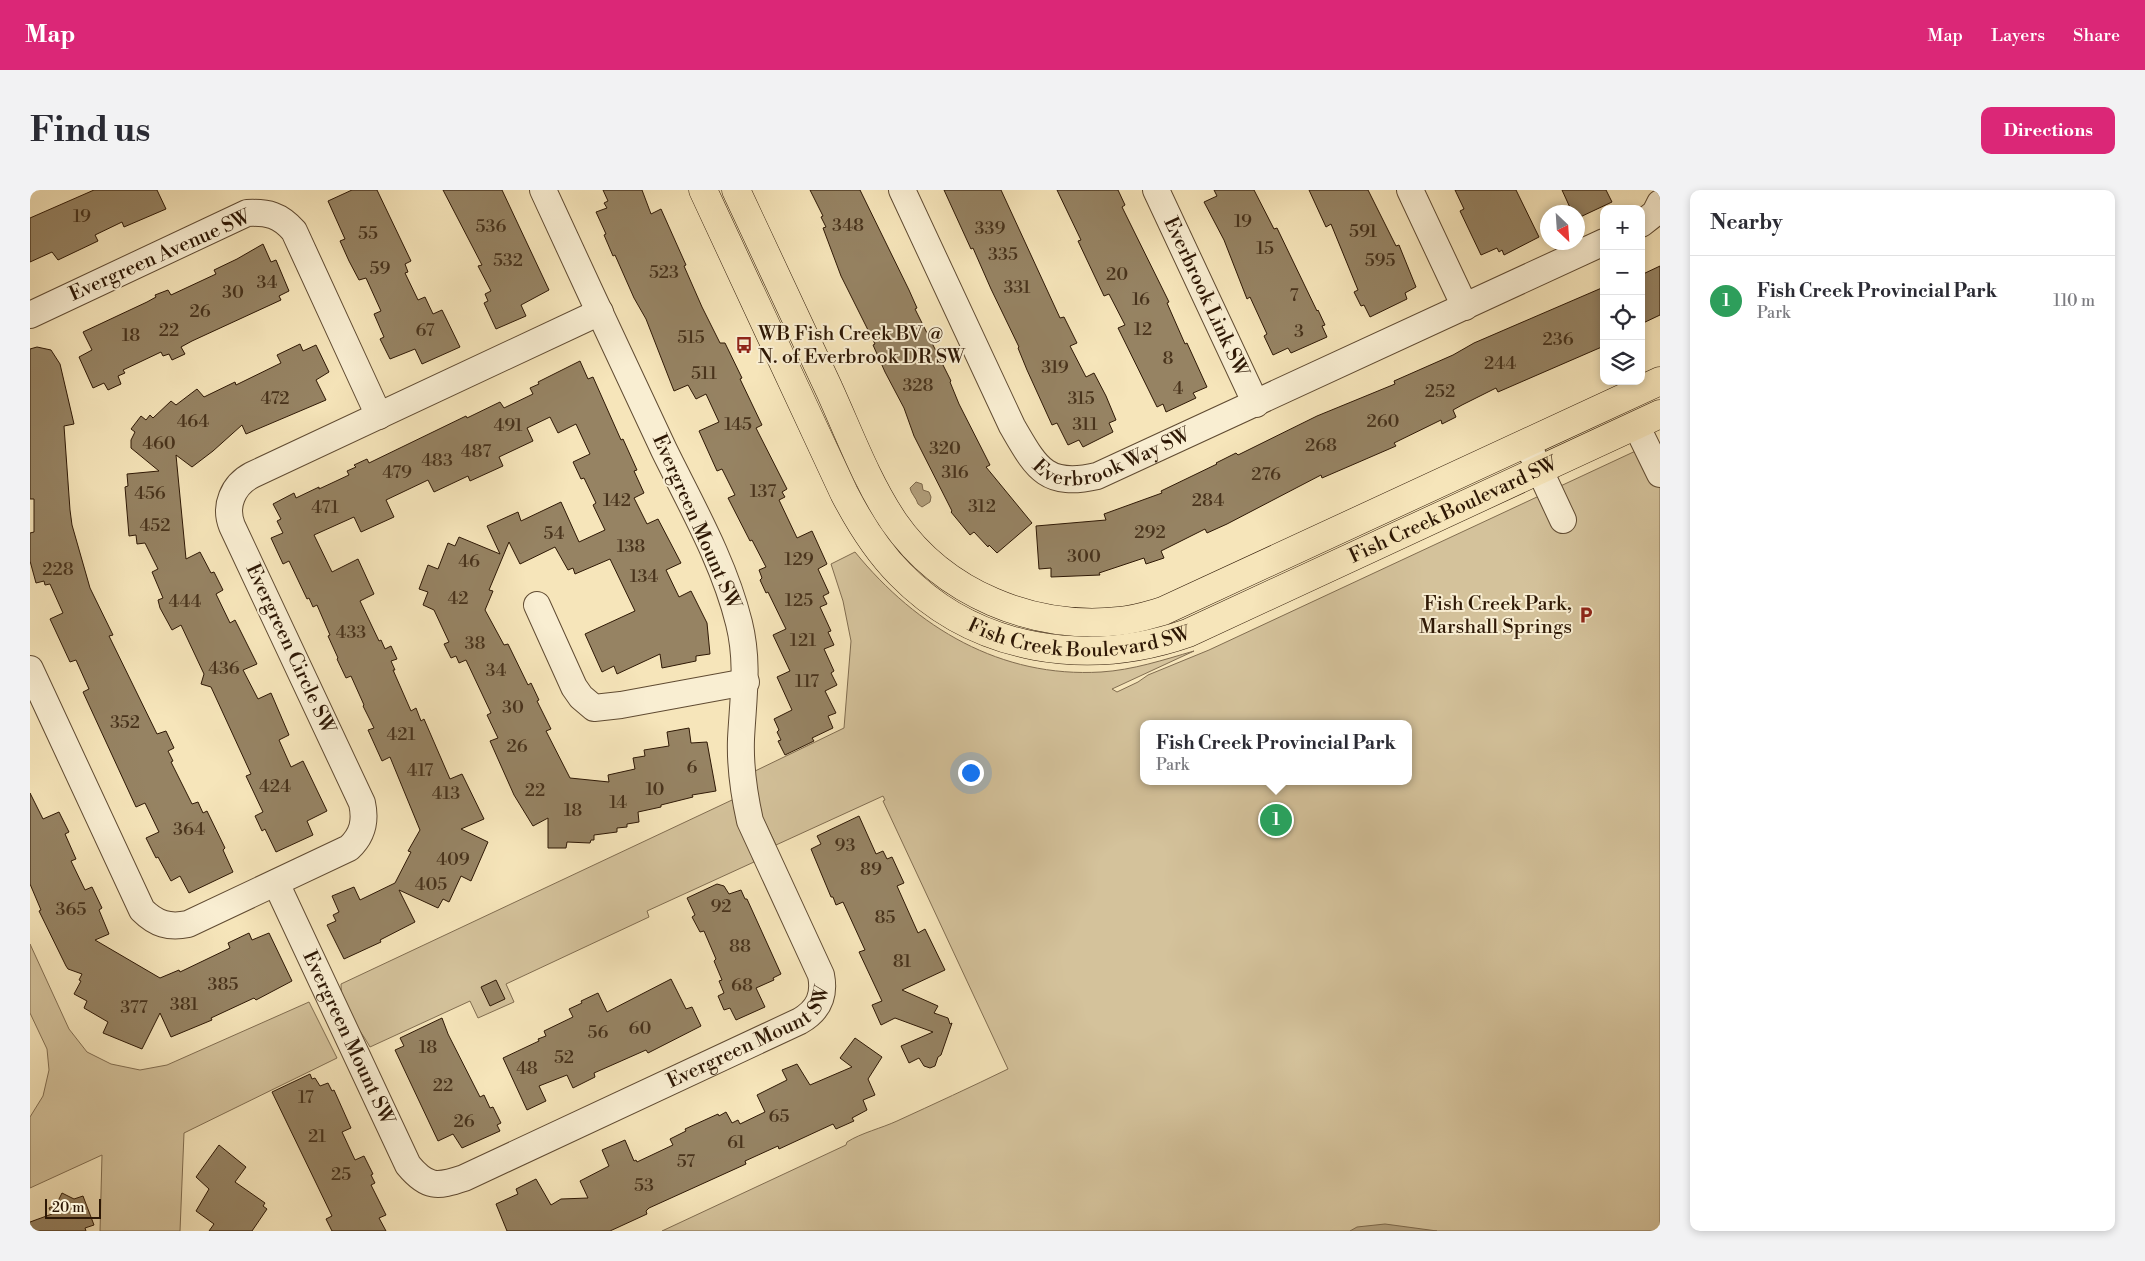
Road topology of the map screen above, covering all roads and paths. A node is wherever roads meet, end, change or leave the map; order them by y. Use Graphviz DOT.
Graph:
graph roads {
  1 [pos="543,190"];
  2 [pos="704,190"];
  3 [pos="736,190"];
  4 [pos="902,190"];
  5 [pos="1156,190"];
  6 [pos="1410,190"];
  7 [pos="1660,203"];
  8 [pos="1645,221"];
  9 [pos="1600,244"];
  10 [pos="1465,308"];
  11 [pos="600,312"];
  12 [pos="30,315"];
  13 [pos="1660,381"];
  14 [pos="1256,404"];
  15 [pos="379,416"];
  16 [pos="1648,419"];
  17 [pos="1527,443"];
  18 [pos="1540,469"];
  19 [pos="1660,474"];
  20 [pos="1563,520"];
  21 [pos="537,605"];
  22 [pos="30,670"];
  23 [pos="746,682"];
  24 [pos="276,883"];
  1 -- 11 [label="street"];
  2 -- 18 [label="main road, Fish Creek Boulevard SW"];
  3 -- 17 [label="main road, Fish Creek Boulevard SW"];
  4 -- 14 [label="street, Everbrook Way SW"];
  5 -- 14 [label="street, Everbrook Link SW"];
  6 -- 10 [label="street"];
  7 -- 8 [label="street"];
  9 -- 10 [label="street, Everbrook Way SW"];
  10 -- 14 [label="street, Everbrook Way SW"];
  11 -- 15 [label="street, Evergreen Circle SW"];
  11 -- 23 [label="street, Evergreen Mount SW"];
  12 -- 15 [label="street, Evergreen Avenue SW"];
  13 -- 17 [label="main road, Fish Creek Boulevard SW"];
  15 -- 24 [label="street, Evergreen Circle SW"];
  16 -- 18 [label="main road, Fish Creek Boulevard SW"];
  16 -- 19 [label="street"];
  17 -- 18 [label="street"];
  18 -- 20 [label="street"];
  21 -- 23 [label="street"];
  22 -- 24 [label="street, Evergreen Circle SW"];
  23 -- 24 [label="street, Evergreen Mount SW"];
}
